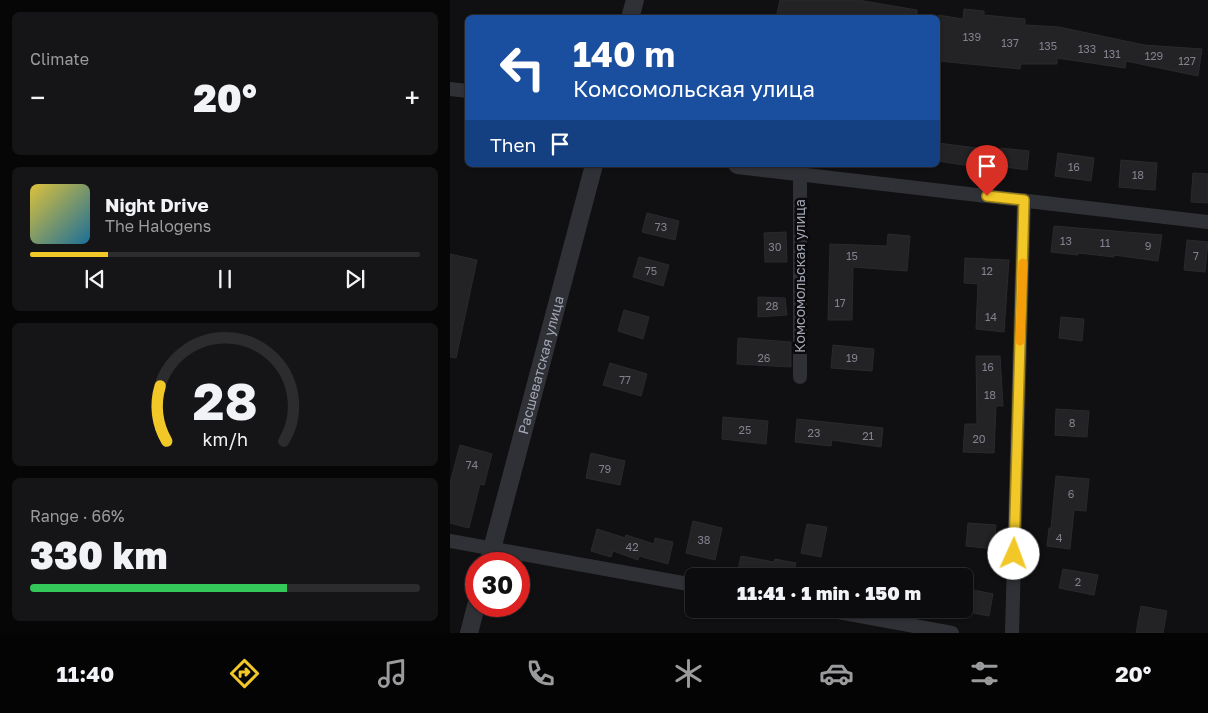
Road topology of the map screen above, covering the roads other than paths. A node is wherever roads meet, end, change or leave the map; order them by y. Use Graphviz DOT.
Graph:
graph roads {
  1 [pos="635,0"];
  2 [pos="631,15"];
  3 [pos="450,89"];
  4 [pos="465,91"];
  5 [pos="593,167"];
  6 [pos="737,167"];
  7 [pos="800,174"];
  8 [pos="1024,200"];
  9 [pos="1208,222"];
  10 [pos="800,377"];
  11 [pos="450,541"];
  12 [pos="481,552"];
  13 [pos="491,552"];
  14 [pos="530,561"];
  15 [pos="685,584"];
  16 [pos="473,617"];
  17 [pos="871,618"];
  18 [pos="469,633"];
  19 [pos="952,633"];
  20 [pos="1012,633"];
  1 -- 2 [label="street"];
  3 -- 4 [label="street"];
  5 -- 13 [label="street, Расшеватская улица"];
  6 -- 7 [label="street"];
  7 -- 8 [label="street"];
  7 -- 10 [label="street, Комсомольская улица"];
  8 -- 9 [label="street"];
  8 -- 20 [label="street"];
  11 -- 12 [label="street"];
  14 -- 15 [label="street"];
  16 -- 18 [label="street"];
  17 -- 19 [label="street"];
}
